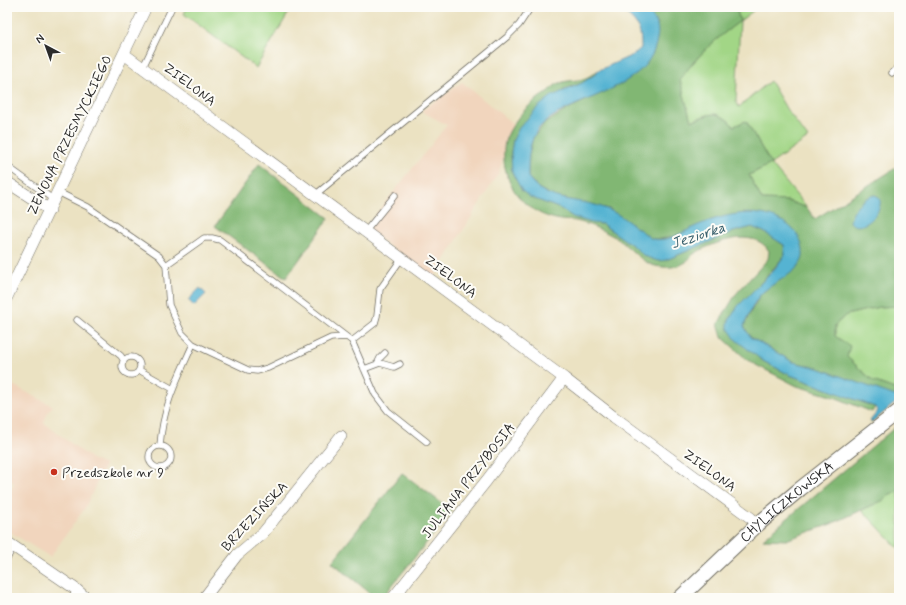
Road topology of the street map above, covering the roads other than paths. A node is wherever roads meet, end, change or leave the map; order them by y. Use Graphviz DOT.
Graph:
graph roads {
  1 [pos="146,7"];
  2 [pos="172,7"];
  3 [pos="531,7"];
  4 [pos="124,54"];
  5 [pos="899,67"];
  6 [pos="143,68"];
  7 [pos="892,73"];
  8 [pos="7,166"];
  9 [pos="7,182"];
  10 [pos="314,195"];
  11 [pos="395,195"];
  12 [pos="54,200"];
  13 [pos="365,232"];
  14 [pos="402,258"];
  15 [pos="166,264"];
  16 [pos="7,297"];
  17 [pos="77,320"];
  18 [pos="346,337"];
  19 [pos="352,341"];
  20 [pos="192,344"];
  21 [pos="385,353"];
  22 [pos="124,361"];
  23 [pos="377,364"];
  24 [pos="400,364"];
  25 [pos="364,369"];
  26 [pos="139,370"];
  27 [pos="564,379"];
  28 [pos="172,389"];
  29 [pos="899,412"];
  30 [pos="341,436"];
  31 [pos="427,442"];
  32 [pos="160,445"];
  33 [pos="758,525"];
  34 [pos="11,543"];
  35 [pos="7,559"];
  36 [pos="74,594"];
  37 [pos="86,598"];
  38 [pos="204,598"];
  39 [pos="393,598"];
  40 [pos="680,598"];
  1 -- 4 [label="street, ZENONA PRZESMYCKIEGO"];
  2 -- 6 [label="lane"];
  3 -- 10 [label="lane"];
  4 -- 6 [label="street, ZIELONA"];
  4 -- 12 [label="street, ZENONA PRZESMYCKIEGO"];
  5 -- 7 [label="lane"];
  6 -- 10 [label="street, ZIELONA"];
  8 -- 12 [label="lane"];
  9 -- 12 [label="street"];
  10 -- 13 [label="street, ZIELONA"];
  11 -- 13 [label="lane"];
  12 -- 15 [label="lane"];
  12 -- 16 [label="street, ZENONA PRZESMYCKIEGO"];
  13 -- 14 [label="street, ZIELONA"];
  14 -- 19 [label="lane"];
  14 -- 27 [label="street, ZIELONA"];
  15 -- 18 [label="lane"];
  15 -- 20 [label="lane"];
  17 -- 22 [label="lane"];
  18 -- 19 [label="lane"];
  18 -- 20 [label="lane"];
  19 -- 25 [label="lane"];
  20 -- 28 [label="lane"];
  21 -- 23 [label="lane"];
  22 -- 26 [label="lane"];
  22 -- 26 [label="lane"];
  23 -- 24 [label="lane"];
  23 -- 25 [label="lane"];
  25 -- 31 [label="lane"];
  26 -- 28 [label="lane"];
  27 -- 33 [label="street, ZIELONA"];
  27 -- 39 [label="street, JULIANA PRZYBOSIA"];
  28 -- 32 [label="lane"];
  29 -- 33 [label="street, CHYLICZKOWSKA"];
  30 -- 38 [label="street, BRZEZIŃSKA"];
  32 -- 32 [label="lane"];
  33 -- 40 [label="street, CHYLICZKOWSKA"];
  34 -- 35 [label="lane"];
  34 -- 36 [label="street"];
  36 -- 37 [label="street"];
}
